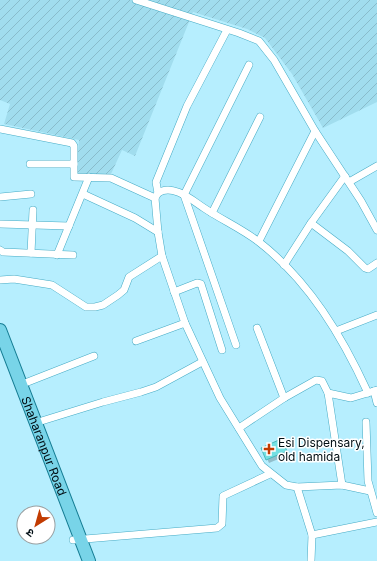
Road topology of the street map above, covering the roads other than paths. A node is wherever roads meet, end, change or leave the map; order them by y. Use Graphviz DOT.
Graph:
graph roads {
  1 [pos="136,0"];
  2 [pos="227,30"];
  3 [pos="249,65"];
  4 [pos="260,117"];
  5 [pos="0,129"];
  6 [pos="315,131"];
  7 [pos="30,164"];
  8 [pos="74,164"];
  9 [pos="377,166"];
  10 [pos="90,177"];
  11 [pos="347,179"];
  12 [pos="31,194"];
  13 [pos="83,194"];
  14 [pos="157,195"];
  15 [pos="184,195"];
  16 [pos="0,197"];
  17 [pos="33,210"];
  18 [pos="212,213"];
  19 [pos="311,223"];
  20 [pos="0,224"];
  21 [pos="33,224"];
  22 [pos="69,226"];
  23 [pos="377,230"];
  24 [pos="158,232"];
  25 [pos="259,241"];
  26 [pos="0,250"];
  27 [pos="31,253"];
  28 [pos="57,255"];
  29 [pos="73,255"];
  30 [pos="162,256"];
  31 [pos="377,263"];
  32 [pos="284,265"];
  33 [pos="0,280"];
  34 [pos="174,292"];
  35 [pos="377,315"];
  36 [pos="185,323"];
  37 [pos="257,328"];
  38 [pos="0,330"];
  39 [pos="336,331"];
  40 [pos="136,341"];
  41 [pos="236,345"];
  42 [pos="0,346"];
  43 [pos="222,350"];
  44 [pos="94,356"];
  45 [pos="202,362"];
  46 [pos="20,386"];
  47 [pos="373,391"];
  48 [pos="328,393"];
  49 [pos="284,398"];
  50 [pos="377,403"];
  51 [pos="366,422"];
  52 [pos="35,423"];
  53 [pos="239,428"];
  54 [pos="270,474"];
  55 [pos="342,485"];
  56 [pos="297,487"];
  57 [pos="370,491"];
  58 [pos="375,500"];
  59 [pos="377,513"];
  60 [pos="377,522"];
  61 [pos="312,535"];
  62 [pos="77,540"];
  63 [pos="82,561"];
  64 [pos="89,561"];
  65 [pos="311,561"];
  1 -- 2 [label="street"];
  2 -- 6 [label="street"];
  2 -- 14 [label="street"];
  3 -- 15 [label="street"];
  4 -- 18 [label="street"];
  5 -- 8 [label="street"];
  6 -- 11 [label="street"];
  6 -- 25 [label="street"];
  7 -- 8 [label="street"];
  8 -- 10 [label="street"];
  9 -- 11 [label="street"];
  10 -- 13 [label="street"];
  10 -- 14 [label="street"];
  11 -- 19 [label="street"];
  11 -- 23 [label="street"];
  12 -- 16 [label="street"];
  13 -- 22 [label="street"];
  13 -- 24 [label="street"];
  14 -- 15 [label="street"];
  14 -- 24 [label="street"];
  15 -- 18 [label="street"];
  15 -- 41 [label="street"];
  17 -- 21 [label="street"];
  18 -- 25 [label="street"];
  19 -- 31 [label="street"];
  19 -- 32 [label="street"];
  20 -- 21 [label="street"];
  21 -- 22 [label="street"];
  21 -- 27 [label="street"];
  22 -- 28 [label="street"];
  24 -- 30 [label="street"];
  25 -- 32 [label="street"];
  26 -- 27 [label="street"];
  27 -- 28 [label="street"];
  28 -- 29 [label="street"];
  30 -- 33 [label="street"];
  30 -- 34 [label="street"];
  32 -- 39 [label="street"];
  34 -- 36 [label="street"];
  34 -- 43 [label="street"];
  35 -- 39 [label="street"];
  36 -- 40 [label="street"];
  36 -- 45 [label="street"];
  37 -- 49 [label="street"];
  38 -- 46 [label="main road, Shaharanpur Road"];
  39 -- 47 [label="street"];
  42 -- 62 [label="main road, Shaharanpur Road"];
  44 -- 46 [label="street"];
  45 -- 52 [label="street"];
  45 -- 53 [label="street"];
  46 -- 52 [label="main road, Shaharanpur Road"];
  47 -- 48 [label="street"];
  47 -- 50 [label="street"];
  48 -- 49 [label="street"];
  48 -- 55 [label="street"];
  49 -- 53 [label="street"];
  51 -- 57 [label="street"];
  52 -- 62 [label="main road, Shaharanpur Road"];
  53 -- 54 [label="street"];
  54 -- 56 [label="street"];
  54 -- 62 [label="street"];
  55 -- 56 [label="street"];
  55 -- 57 [label="street"];
  56 -- 61 [label="street"];
  57 -- 58 [label="street"];
  58 -- 59 [label="street"];
  60 -- 61 [label="street"];
  61 -- 65 [label="street"];
  62 -- 63 [label="main road, Shaharanpur Road"];
  62 -- 64 [label="main road, Shaharanpur Road"];
}
